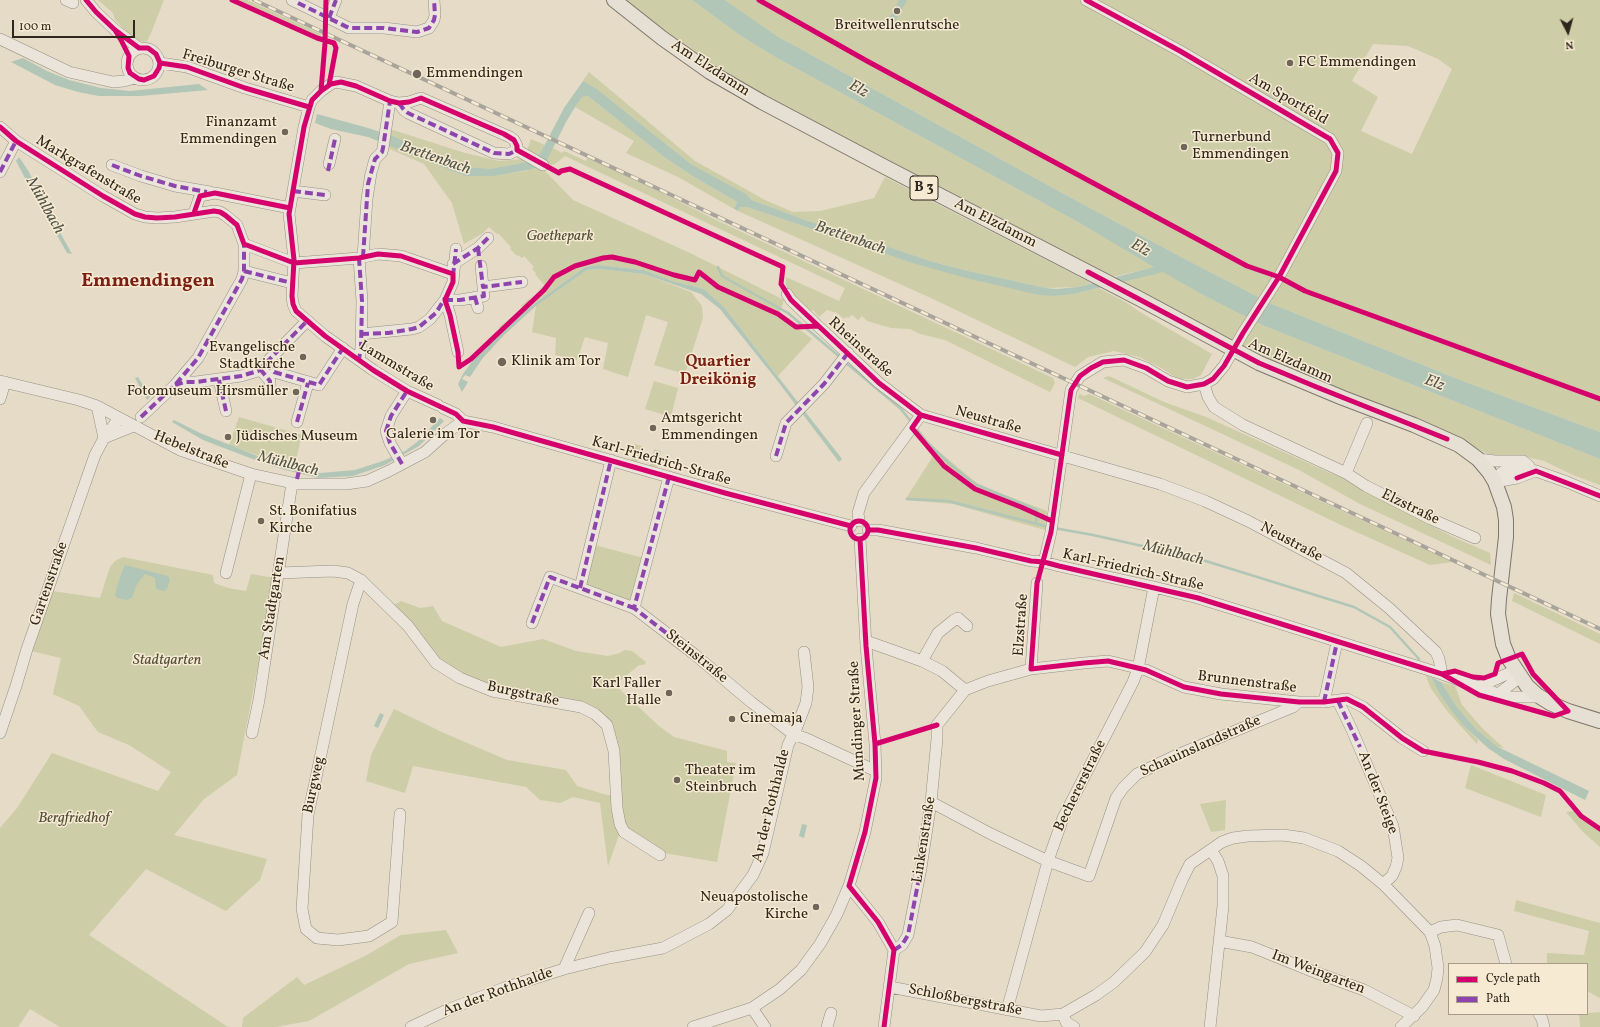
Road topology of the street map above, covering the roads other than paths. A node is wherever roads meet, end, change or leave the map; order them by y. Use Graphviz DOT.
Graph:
graph roads {
  1 [pos="86,0"];
  2 [pos="292,0"];
  3 [pos="336,0"];
  4 [pos="434,0"];
  5 [pos="614,0"];
  6 [pos="1086,0"];
  7 [pos="329,18"];
  8 [pos="115,30"];
  9 [pos="0,39"];
  10 [pos="139,48"];
  11 [pos="128,62"];
  12 [pos="160,63"];
  13 [pos="135,78"];
  14 [pos="102,79"];
  15 [pos="412,101"];
  16 [pos="394,102"];
  17 [pos="309,107"];
  18 [pos="408,113"];
  19 [pos="0,127"];
  20 [pos="335,139"];
  21 [pos="12,148"];
  22 [pos="517,150"];
  23 [pos="329,164"];
  24 [pos="112,165"];
  25 [pos="543,165"];
  26 [pos="0,172"];
  27 [pos="293,191"];
  28 [pos="215,193"];
  29 [pos="325,195"];
  30 [pos="290,211"];
  31 [pos="196,213"];
  32 [pos="488,238"];
  33 [pos="244,244"];
  34 [pos="478,248"];
  35 [pos="456,249"];
  36 [pos="361,257"];
  37 [pos="294,263"];
  38 [pos="453,270"];
  39 [pos="244,271"];
  40 [pos="522,282"];
  41 [pos="292,283"];
  42 [pos="483,287"];
  43 [pos="787,294"];
  44 [pos="445,300"];
  45 [pos="307,321"];
  46 [pos="361,334"];
  47 [pos="343,348"];
  48 [pos="1233,350"];
  49 [pos="458,352"];
  50 [pos="844,358"];
  51 [pos="359,359"];
  52 [pos="263,366"];
  53 [pos="219,380"];
  54 [pos="3,382"];
  55 [pos="270,383"];
  56 [pos="308,383"];
  57 [pos="1204,384"];
  58 [pos="175,385"];
  59 [pos="407,391"];
  60 [pos="0,399"];
  61 [pos="97,406"];
  62 [pos="226,411"];
  63 [pos="920,416"];
  64 [pos="141,417"];
  65 [pos="119,418"];
  66 [pos="463,421"];
  67 [pos="297,422"];
  68 [pos="1367,422"];
  69 [pos="134,426"];
  70 [pos="104,438"];
  71 [pos="1062,455"];
  72 [pos="776,456"];
  73 [pos="399,459"];
  74 [pos="1478,459"];
  75 [pos="611,460"];
  76 [pos="1536,471"];
  77 [pos="1346,473"];
  78 [pos="251,474"];
  79 [pos="669,477"];
  80 [pos="1496,482"];
  81 [pos="292,483"];
  82 [pos="1600,496"];
  83 [pos="855,524"];
  84 [pos="864,534"];
  85 [pos="1475,538"];
  86 [pos="1044,562"];
  87 [pos="226,573"];
  88 [pos="278,573"];
  89 [pos="360,580"];
  90 [pos="1037,583"];
  91 [pos="580,588"];
  92 [pos="1154,588"];
  93 [pos="634,608"];
  94 [pos="532,623"];
  95 [pos="967,626"];
  96 [pos="866,641"];
  97 [pos="1337,642"];
  98 [pos="804,652"];
  99 [pos="922,661"];
  100 [pos="1031,669"];
  101 [pos="1138,669"];
  102 [pos="1516,670"];
  103 [pos="1442,674"];
  104 [pos="1478,687"];
  105 [pos="965,690"];
  106 [pos="1498,694"];
  107 [pos="1540,697"];
  108 [pos="1338,700"];
  109 [pos="1299,702"];
  110 [pos="1324,702"];
  111 [pos="1600,721"];
  112 [pos="0,733"];
  113 [pos="252,733"];
  114 [pos="793,734"];
  115 [pos="1423,751"];
  116 [pos="876,771"];
  117 [pos="931,802"];
  118 [pos="400,814"];
  119 [pos="1211,850"];
  120 [pos="660,855"];
  121 [pos="1048,861"];
  122 [pos="1383,884"];
  123 [pos="849,886"];
  124 [pos="589,913"];
  125 [pos="1430,932"];
  126 [pos="1219,941"];
  127 [pos="894,950"];
  128 [pos="1506,963"];
  129 [pos="564,969"];
  130 [pos="890,987"];
  131 [pos="752,1008"];
  132 [pos="1007,1010"];
  133 [pos="831,1013"];
  134 [pos="1063,1014"];
  135 [pos="1540,1015"];
  136 [pos="1414,1016"];
  137 [pos="410,1027"];
  138 [pos="693,1027"];
  139 [pos="765,1027"];
  140 [pos="827,1027"];
  141 [pos="884,1027"];
  142 [pos="1074,1027"];
  143 [pos="1210,1027"];
  144 [pos="1401,1027"];
  145 [pos="1544,1027"];
  1 -- 8 [label="street"];
  2 -- 7 [label="street"];
  3 -- 7 [label="street"];
  4 -- 7 [label="street"];
  5 -- 48 [label="main road, Am Elzdamm / B 3"];
  6 -- 48 [label="street, Am Sportfeld"];
  8 -- 10 [label="street"];
  8 -- 11 [label="street"];
  9 -- 14 [label="street"];
  10 -- 11 [label="street"];
  10 -- 12 [label="street"];
  11 -- 13 [label="street"];
  11 -- 14 [label="street"];
  12 -- 13 [label="street"];
  12 -- 17 [label="street, Freiburger Straße"];
  13 -- 14 [label="street"];
  15 -- 16 [label="street"];
  15 -- 18 [label="street"];
  15 -- 22 [label="street"];
  16 -- 17 [label="street"];
  16 -- 18 [label="street"];
  16 -- 36 [label="street, Lammstraße"];
  17 -- 27 [label="street, Lammstraße"];
  18 -- 22 [label="street"];
  19 -- 21 [label="street, Markgrafenstraße"];
  20 -- 23 [label="street"];
  21 -- 26 [label="street"];
  21 -- 31 [label="street, Markgrafenstraße"];
  22 -- 25 [label="street"];
  24 -- 28 [label="street"];
  27 -- 29 [label="street"];
  27 -- 30 [label="street, Lammstraße"];
  28 -- 30 [label="street"];
  28 -- 31 [label="street"];
  30 -- 37 [label="street, Lammstraße"];
  31 -- 33 [label="street, Markgrafenstraße"];
  32 -- 34 [label="street"];
  33 -- 37 [label="street"];
  33 -- 39 [label="street"];
  34 -- 38 [label="street"];
  34 -- 42 [label="street"];
  35 -- 38 [label="street"];
  36 -- 37 [label="street"];
  36 -- 38 [label="street"];
  36 -- 46 [label="street, Lammstraße"];
  37 -- 41 [label="street, Lammstraße"];
  38 -- 44 [label="street"];
  39 -- 41 [label="street"];
  39 -- 58 [label="street"];
  40 -- 42 [label="street"];
  41 -- 45 [label="street, Lammstraße"];
  42 -- 44 [label="street"];
  43 -- 50 [label="street, Rheinstraße"];
  44 -- 46 [label="street"];
  44 -- 49 [label="street"];
  45 -- 47 [label="street, Lammstraße"];
  45 -- 52 [label="street"];
  46 -- 51 [label="street, Lammstraße"];
  47 -- 51 [label="street, Lammstraße"];
  47 -- 56 [label="street"];
  48 -- 57 [label="street"];
  48 -- 74 [label="main road, Am Elzdamm / B 3"];
  50 -- 63 [label="street, Rheinstraße"];
  50 -- 72 [label="street"];
  51 -- 59 [label="street, Lammstraße"];
  52 -- 53 [label="street"];
  52 -- 55 [label="street"];
  52 -- 56 [label="street"];
  53 -- 58 [label="street"];
  53 -- 62 [label="street"];
  54 -- 60 [label="street"];
  54 -- 61 [label="street, Hebelstraße"];
  56 -- 67 [label="street"];
  57 -- 71 [label="street"];
  57 -- 77 [label="street, Elzstraße"];
  58 -- 64 [label="street"];
  59 -- 66 [label="street, Lammstraße"];
  59 -- 73 [label="street"];
  61 -- 65 [label="street, Hebelstraße"];
  61 -- 70 [label="street"];
  63 -- 71 [label="street, Neustraße"];
  63 -- 83 [label="street"];
  65 -- 69 [label="street, Hebelstraße"];
  65 -- 70 [label="street, Gartenstraße"];
  66 -- 73 [label="street, Hebelstraße"];
  66 -- 75 [label="street, Karl-Friedrich-Straße"];
  68 -- 77 [label="street"];
  69 -- 70 [label="street"];
  69 -- 78 [label="street, Hebelstraße"];
  70 -- 112 [label="street, Gartenstraße"];
  71 -- 86 [label="street"];
  71 -- 103 [label="street, Neustraße"];
  73 -- 81 [label="street, Hebelstraße"];
  74 -- 76 [label="street"];
  74 -- 80 [label="main road, Am Elzdamm / B 3"];
  75 -- 79 [label="street, Karl-Friedrich-Straße"];
  75 -- 91 [label="street"];
  76 -- 80 [label="street"];
  76 -- 82 [label="street"];
  77 -- 85 [label="street, Elzstraße"];
  78 -- 81 [label="street, Hebelstraße"];
  78 -- 87 [label="street"];
  79 -- 83 [label="street, Karl-Friedrich-Straße"];
  79 -- 93 [label="street"];
  80 -- 102 [label="main road, Am Elzdamm / B 3"];
  81 -- 88 [label="street, Am Stadtgarten"];
  83 -- 84 [label="street, Karl-Friedrich-Straße"];
  83 -- 84 [label="street"];
  84 -- 86 [label="street, Karl-Friedrich-Straße"];
  84 -- 96 [label="street, Mundinger Straße"];
  86 -- 92 [label="street, Karl-Friedrich-Straße"];
  88 -- 89 [label="street, Burgstraße"];
  88 -- 113 [label="street, Am Stadtgarten"];
  89 -- 118 [label="street, Burgweg"];
  89 -- 120 [label="street, Burgstraße"];
  90 -- 100 [label="street, Elzstraße"];
  91 -- 93 [label="street, Steinstraße"];
  91 -- 94 [label="street, Steinstraße"];
  92 -- 97 [label="street, Karl-Friedrich-Straße"];
  92 -- 101 [label="street, Bechererstraße"];
  93 -- 114 [label="street, Steinstraße"];
  95 -- 99 [label="street"];
  96 -- 99 [label="street"];
  96 -- 116 [label="street, Mundinger Straße"];
  97 -- 103 [label="street, Karl-Friedrich-Straße"];
  97 -- 110 [label="street"];
  98 -- 114 [label="street, An der Rothhalde"];
  99 -- 105 [label="street"];
  100 -- 101 [label="street, Brunnenstraße"];
  100 -- 105 [label="street, Brunnenstraße"];
  101 -- 109 [label="street, Brunnenstraße"];
  101 -- 121 [label="street, Bechererstraße"];
  102 -- 104 [label="street"];
  102 -- 106 [label="street"];
  102 -- 107 [label="main road, B 3"];
  103 -- 104 [label="street, Karl-Friedrich-Straße"];
  104 -- 106 [label="street, Karl-Friedrich-Straße"];
  105 -- 117 [label="street, Linkenstraße"];
  106 -- 107 [label="street, Karl-Friedrich-Straße"];
  107 -- 111 [label="main road, B 3"];
  108 -- 110 [label="street, Brunnenstraße"];
  108 -- 115 [label="street, Brunnenstraße"];
  108 -- 122 [label="street, An der Steige"];
  109 -- 110 [label="street, Brunnenstraße"];
  109 -- 121 [label="street, Schauinslandstraße"];
  114 -- 116 [label="street, Steinstraße"];
  114 -- 129 [label="street, An der Rothhalde"];
  116 -- 123 [label="street, Mundinger Straße"];
  117 -- 121 [label="street"];
  117 -- 127 [label="street, Linkenstraße"];
  119 -- 122 [label="street, Schloßbergstraße"];
  119 -- 126 [label="street"];
  119 -- 134 [label="street, Schloßbergstraße"];
  121 -- 132 [label="street, Bechererstraße"];
  122 -- 125 [label="street, Schloßbergstraße"];
  123 -- 127 [label="street"];
  123 -- 131 [label="street, Mundinger Straße"];
  124 -- 129 [label="street, An der Rothhalde"];
  125 -- 128 [label="street"];
  125 -- 136 [label="street, Schloßbergstraße"];
  126 -- 136 [label="street, Im Weingarten"];
  126 -- 143 [label="street"];
  127 -- 130 [label="street"];
  129 -- 137 [label="street, An der Rothhalde"];
  130 -- 132 [label="street, Schloßbergstraße"];
  130 -- 141 [label="street"];
  131 -- 138 [label="street, Mundinger Straße"];
  131 -- 139 [label="street"];
  132 -- 134 [label="street, Schloßbergstraße"];
  133 -- 140 [label="street"];
  134 -- 142 [label="street"];
  135 -- 145 [label="street"];
  136 -- 144 [label="street, Schloßbergstraße"];
}
